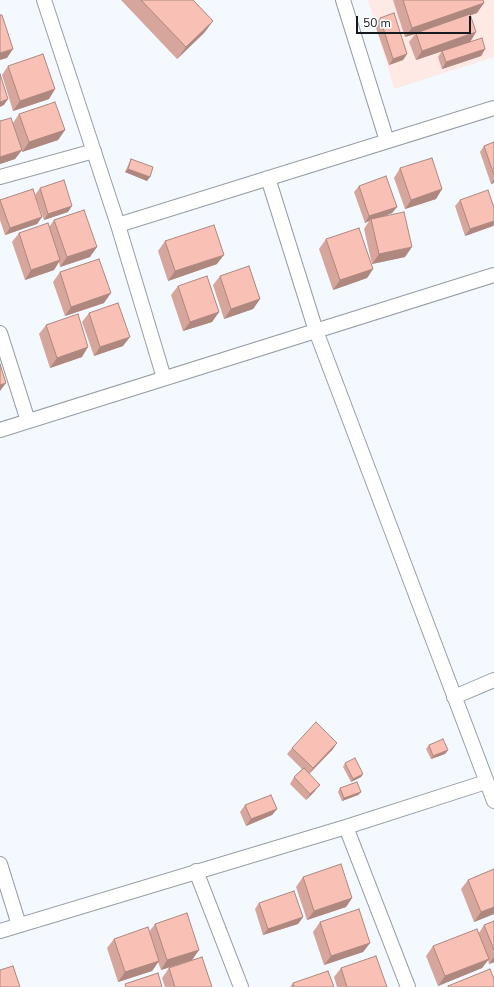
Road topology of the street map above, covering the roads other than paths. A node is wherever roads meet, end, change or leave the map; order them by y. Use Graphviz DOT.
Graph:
graph roads {
  1 [pos="44,0"];
  2 [pos="343,0"];
  3 [pos="494,108"];
  4 [pos="386,141"];
  5 [pos="94,151"];
  6 [pos="0,177"];
  7 [pos="268,178"];
  8 [pos="118,225"];
  9 [pos="494,275"];
  10 [pos="316,331"];
  11 [pos="0,333"];
  12 [pos="164,378"];
  13 [pos="28,421"];
  14 [pos="0,430"];
  15 [pos="494,680"];
  16 [pos="454,697"];
  17 [pos="486,782"];
  18 [pos="494,801"];
  19 [pos="346,826"];
  20 [pos="0,864"];
  21 [pos="196,871"];
  22 [pos="19,924"];
  23 [pos="0,931"];
  24 [pos="241,987"];
  25 [pos="408,987"];
  1 -- 5 [label="street"];
  2 -- 4 [label="street"];
  3 -- 4 [label="street"];
  4 -- 7 [label="street"];
  5 -- 6 [label="street"];
  5 -- 8 [label="street"];
  7 -- 8 [label="street"];
  7 -- 10 [label="street"];
  8 -- 12 [label="street"];
  9 -- 10 [label="street"];
  10 -- 12 [label="street"];
  10 -- 16 [label="street"];
  11 -- 13 [label="street"];
  12 -- 13 [label="street"];
  13 -- 14 [label="street"];
  15 -- 16 [label="street"];
  16 -- 17 [label="street"];
  17 -- 18 [label="street"];
  17 -- 19 [label="street"];
  19 -- 21 [label="street"];
  19 -- 25 [label="street"];
  20 -- 22 [label="street"];
  21 -- 22 [label="street"];
  21 -- 24 [label="street"];
  22 -- 23 [label="street"];
}
